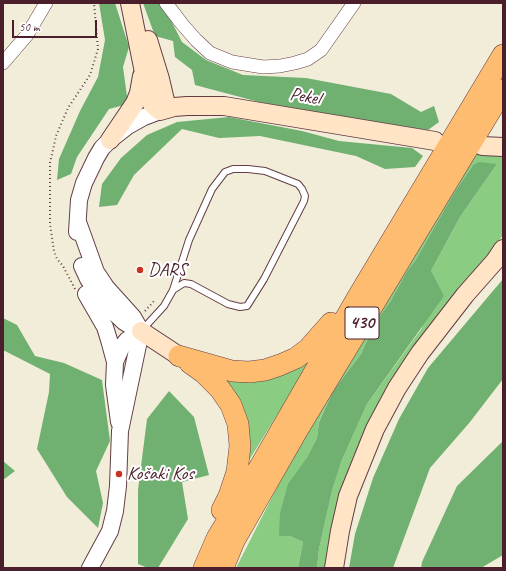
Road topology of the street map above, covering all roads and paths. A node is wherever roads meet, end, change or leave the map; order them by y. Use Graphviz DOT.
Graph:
graph roads {
  1 [pos="46,3"];
  2 [pos="131,3"];
  3 [pos="166,3"];
  4 [pos="354,3"];
  5 [pos="503,55"];
  6 [pos="3,63"];
  7 [pos="143,67"];
  8 [pos="503,90"];
  9 [pos="164,110"];
  10 [pos="110,140"];
  11 [pos="435,141"];
  12 [pos="482,146"];
  13 [pos="503,147"];
  14 [pos="78,222"];
  15 [pos="503,249"];
  16 [pos="80,260"];
  17 [pos="173,290"];
  18 [pos="359,294"];
  19 [pos="141,331"];
  20 [pos="179,356"];
  21 [pos="115,362"];
  22 [pos="120,431"];
  23 [pos="217,538"];
  24 [pos="90,568"];
  25 [pos="204,568"];
  26 [pos="223,568"];
  27 [pos="334,568"];
  1 -- 6 [label="street"];
  2 -- 7 [label="main road"];
  2 -- 9 [label="main road"];
  3 -- 4 [label="street"];
  5 -- 18 [label="highway, 430"];
  7 -- 9 [label="main road"];
  7 -- 10 [label="main road"];
  8 -- 26 [label="highway, 430"];
  9 -- 10 [label="street"];
  9 -- 11 [label="main road, Pekel"];
  10 -- 14 [label="street"];
  12 -- 13 [label="main road"];
  14 -- 16 [label="street"];
  14 -- 19 [label="street"];
  15 -- 27 [label="main road"];
  16 -- 19 [label="street"];
  16 -- 21 [label="street"];
  17 -- 17 [label="lane"];
  17 -- 19 [label="lane"];
  18 -- 20 [label="highway"];
  18 -- 23 [label="highway, 430"];
  19 -- 20 [label="main road"];
  19 -- 21 [label="street"];
  19 -- 22 [label="street"];
  20 -- 23 [label="highway"];
  21 -- 22 [label="street"];
  22 -- 24 [label="street"];
  23 -- 25 [label="highway, 430"];
}
